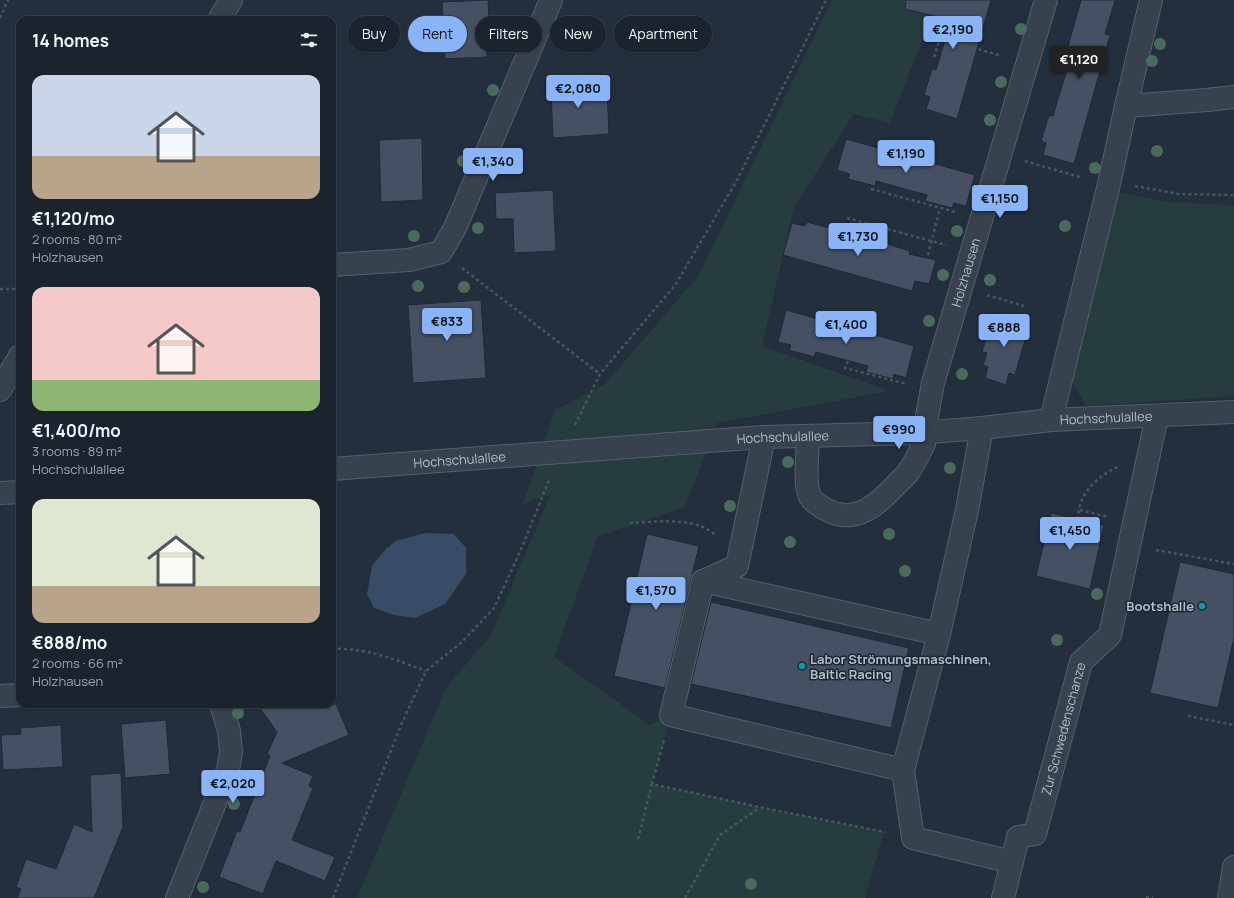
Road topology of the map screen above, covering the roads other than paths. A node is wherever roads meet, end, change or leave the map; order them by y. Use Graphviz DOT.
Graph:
graph roads {
  1 [pos="231,0"];
  2 [pos="551,0"];
  3 [pos="1046,0"];
  4 [pos="1151,0"];
  5 [pos="221,16"];
  6 [pos="1234,97"];
  7 [pos="1126,106"];
  8 [pos="336,266"];
  9 [pos="16,363"];
  10 [pos="0,390"];
  11 [pos="1234,412"];
  12 [pos="1158,416"];
  13 [pos="1051,420"];
  14 [pos="982,428"];
  15 [pos="921,432"];
  16 [pos="808,436"];
  17 [pos="764,438"];
  18 [pos="336,469"];
  19 [pos="16,492"];
  20 [pos="0,493"];
  21 [pos="703,581"];
  22 [pos="939,634"];
  23 [pos="0,696"];
  24 [pos="16,696"];
  25 [pos="222,708"];
  26 [pos="903,770"];
  27 [pos="1012,862"];
  28 [pos="1234,867"];
  29 [pos="177,898"];
  30 [pos="1003,898"];
  31 [pos="1229,898"];
  1 -- 5 [label="street"];
  2 -- 8 [label="street"];
  3 -- 15 [label="street, Holzhausen"];
  4 -- 7 [label="street"];
  6 -- 7 [label="street"];
  7 -- 13 [label="street"];
  9 -- 10 [label="street"];
  11 -- 12 [label="street, Hochschulallee"];
  12 -- 13 [label="street, Hochschulallee"];
  12 -- 27 [label="street, Zur Schwedenschanze"];
  13 -- 14 [label="street, Hochschulallee"];
  14 -- 15 [label="street, Hochschulallee"];
  14 -- 22 [label="street"];
  15 -- 16 [label="street, Hochschulallee"];
  15 -- 16 [label="street, Holzhausen"];
  16 -- 17 [label="street, Hochschulallee"];
  17 -- 18 [label="street, Hochschulallee"];
  17 -- 21 [label="street"];
  19 -- 20 [label="street"];
  21 -- 22 [label="street"];
  21 -- 26 [label="street"];
  22 -- 26 [label="street"];
  23 -- 24 [label="street"];
  25 -- 29 [label="street"];
  26 -- 27 [label="street"];
  27 -- 30 [label="street, Zur Schwedenschanze"];
  28 -- 31 [label="street"];
}
